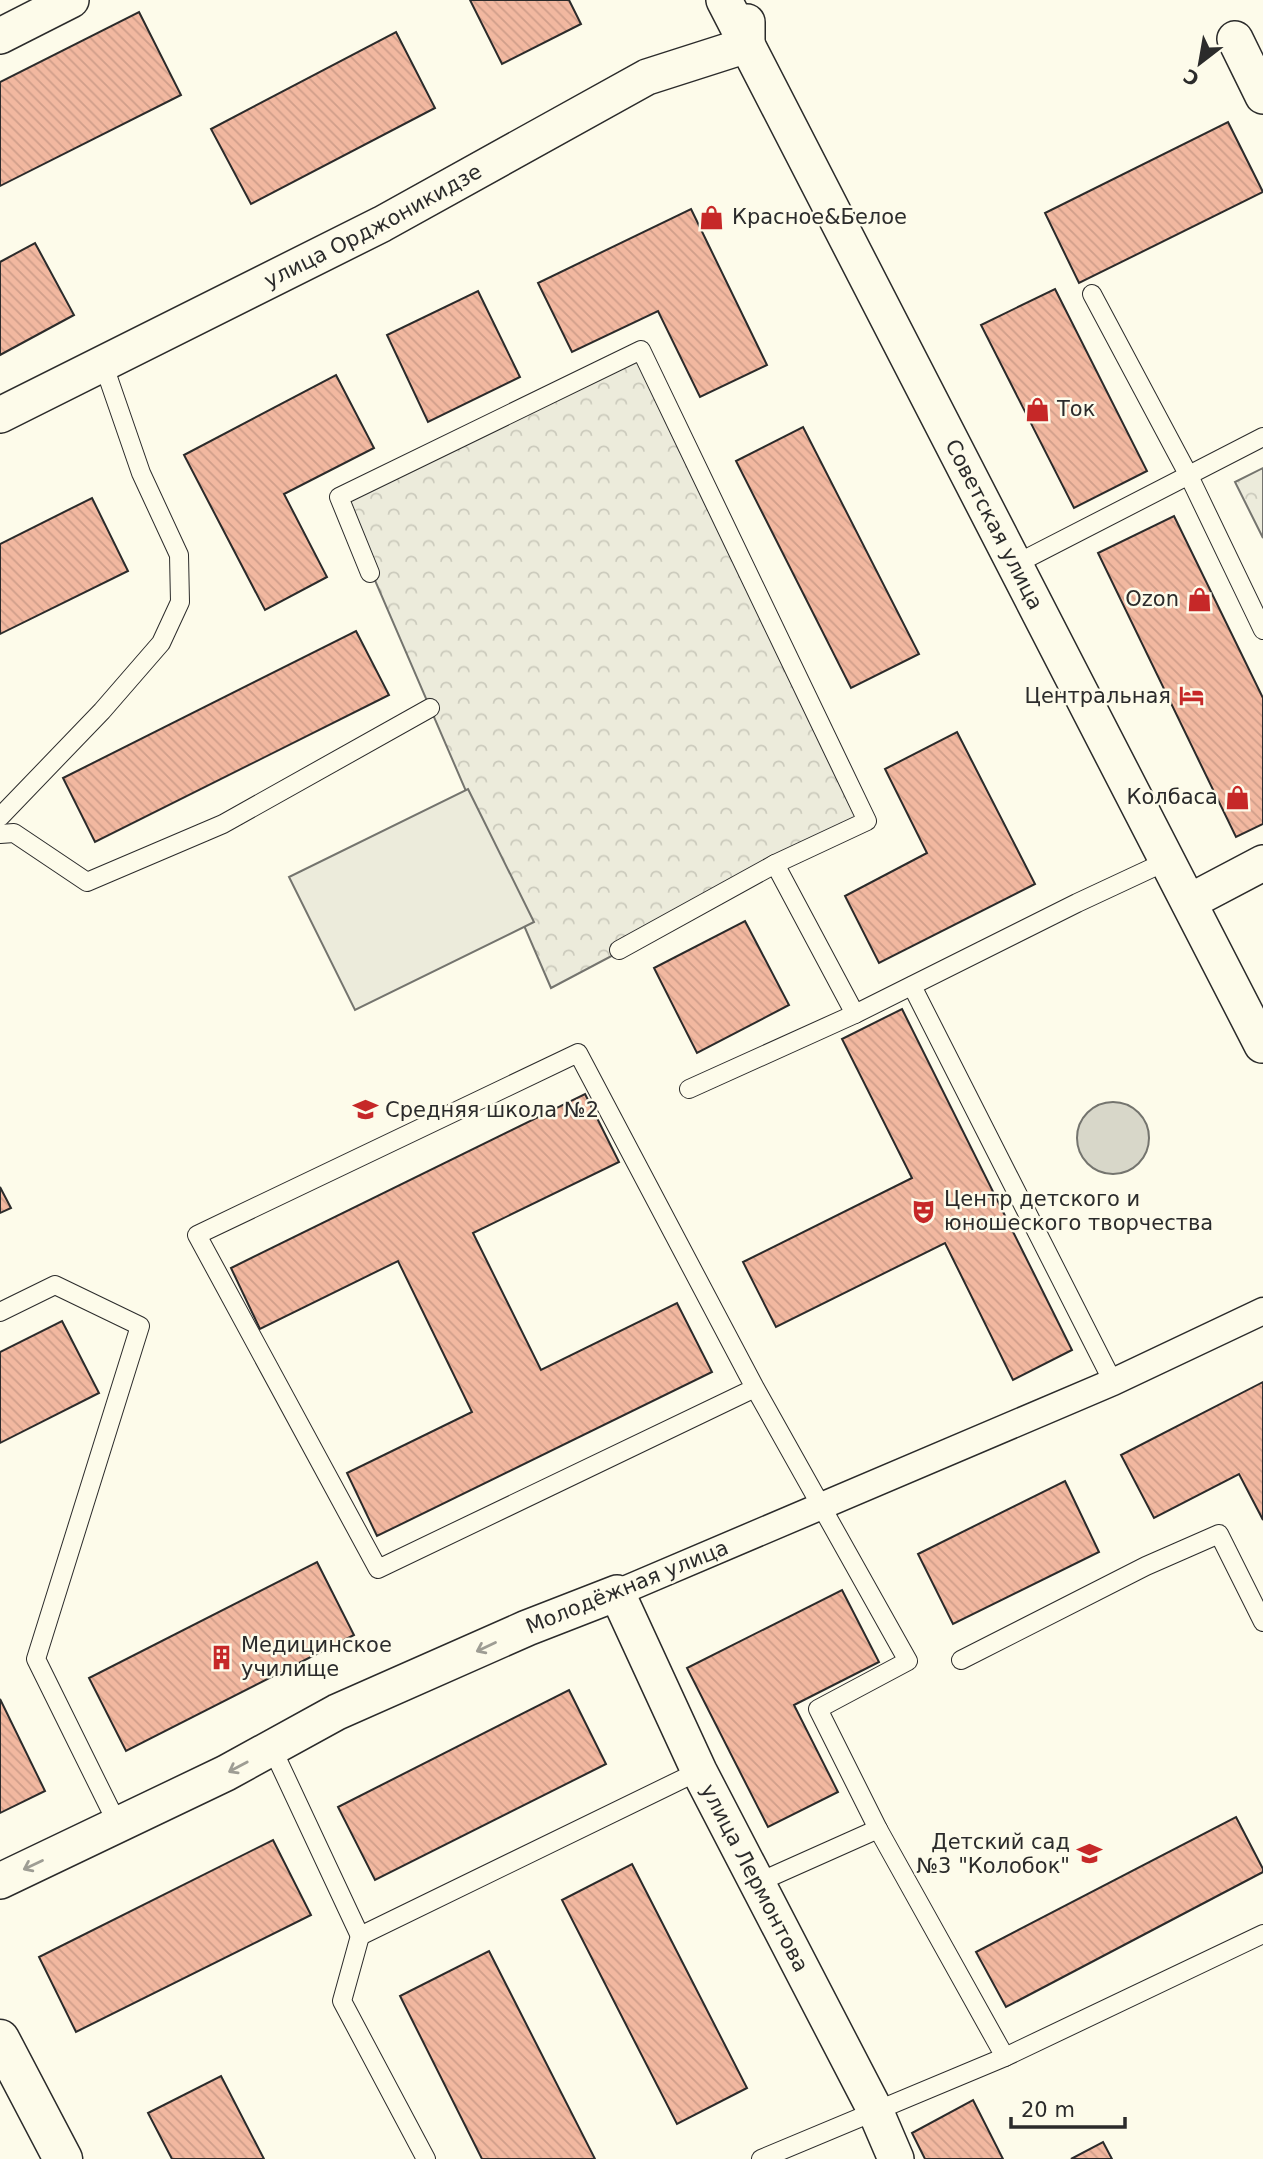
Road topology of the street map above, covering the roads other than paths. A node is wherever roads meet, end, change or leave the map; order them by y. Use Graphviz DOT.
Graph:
graph roads {
  1 [pos="71,0"];
  2 [pos="724,0"];
  3 [pos="747,0"];
  4 [pos="0,36"];
  5 [pos="1236,39"];
  6 [pos="747,45"];
  7 [pos="1263,96"];
  8 [pos="1092,294"];
  9 [pos="103,363"];
  10 [pos="0,415"];
  11 [pos="1263,437"];
  12 [pos="1189,476"];
  13 [pos="1014,565"];
  14 [pos="370,573"];
  15 [pos="1263,630"];
  16 [pos="430,708"];
  17 [pos="0,817"];
  18 [pos="0,834"];
  19 [pos="1167,861"];
  20 [pos="1263,863"];
  21 [pos="775,864"];
  22 [pos="1189,902"];
  23 [pos="619,950"];
  24 [pos="912,985"];
  25 [pos="855,1014"];
  26 [pos="1262,1047"];
  27 [pos="689,1089"];
  28 [pos="1263,1311"];
  29 [pos="0,1312"];
  30 [pos="1114,1382"];
  31 [pos="755,1388"];
  32 [pos="822,1507"];
  33 [pos="617,1592"];
  34 [pos="1263,1622"];
  35 [pos="961,1660"];
  36 [pos="272,1748"];
  37 [pos="699,1771"];
  38 [pos="118,1825"];
  39 [pos="878,1829"];
  40 [pos="0,1881"];
  41 [pos="757,1883"];
  42 [pos="1263,1934"];
  43 [pos="360,1936"];
  44 [pos="0,2039"];
  45 [pos="1005,2057"];
  46 [pos="875,2110"];
  47 [pos="63,2159"];
  48 [pos="426,2159"];
  49 [pos="761,2159"];
  50 [pos="896,2159"];
  1 -- 4 [label="street"];
  2 -- 6 [label="street, Советская улица"];
  3 -- 6 [label="street"];
  5 -- 7 [label="street"];
  6 -- 9 [label="street, улица Орджоникидзе"];
  6 -- 13 [label="street, Советская улица"];
  8 -- 12 [label="lane"];
  9 -- 10 [label="street, улица Орджоникидзе"];
  9 -- 17 [label="lane"];
  11 -- 12 [label="lane"];
  12 -- 13 [label="lane"];
  12 -- 15 [label="lane"];
  13 -- 19 [label="street, Советская улица"];
  14 -- 21 [label="lane"];
  16 -- 18 [label="lane"];
  19 -- 22 [label="street, Советская улица"];
  19 -- 24 [label="lane"];
  20 -- 22 [label="street"];
  21 -- 23 [label="lane"];
  21 -- 25 [label="lane"];
  22 -- 26 [label="street, Советская улица"];
  24 -- 25 [label="lane"];
  24 -- 30 [label="lane"];
  25 -- 27 [label="lane"];
  28 -- 30 [label="street, Молодёжная улица"];
  29 -- 38 [label="lane"];
  30 -- 32 [label="street, Молодёжная улица"];
  31 -- 31 [label="lane"];
  31 -- 32 [label="lane"];
  32 -- 33 [label="street, Молодёжная улица"];
  32 -- 39 [label="lane"];
  33 -- 36 [label="street, Молодёжная улица, one-way"];
  33 -- 37 [label="street, улица Лермонтова"];
  34 -- 35 [label="lane"];
  36 -- 38 [label="street, Молодёжная улица, one-way"];
  36 -- 43 [label="lane"];
  37 -- 41 [label="street, улица Лермонтова"];
  37 -- 43 [label="lane"];
  38 -- 40 [label="street, Молодёжная улица, one-way"];
  39 -- 41 [label="lane"];
  39 -- 45 [label="lane"];
  41 -- 46 [label="street, улица Лермонтова"];
  42 -- 45 [label="lane"];
  43 -- 48 [label="lane"];
  44 -- 47 [label="street"];
  45 -- 46 [label="lane"];
  46 -- 49 [label="lane"];
  46 -- 50 [label="street, улица Лермонтова"];
}
